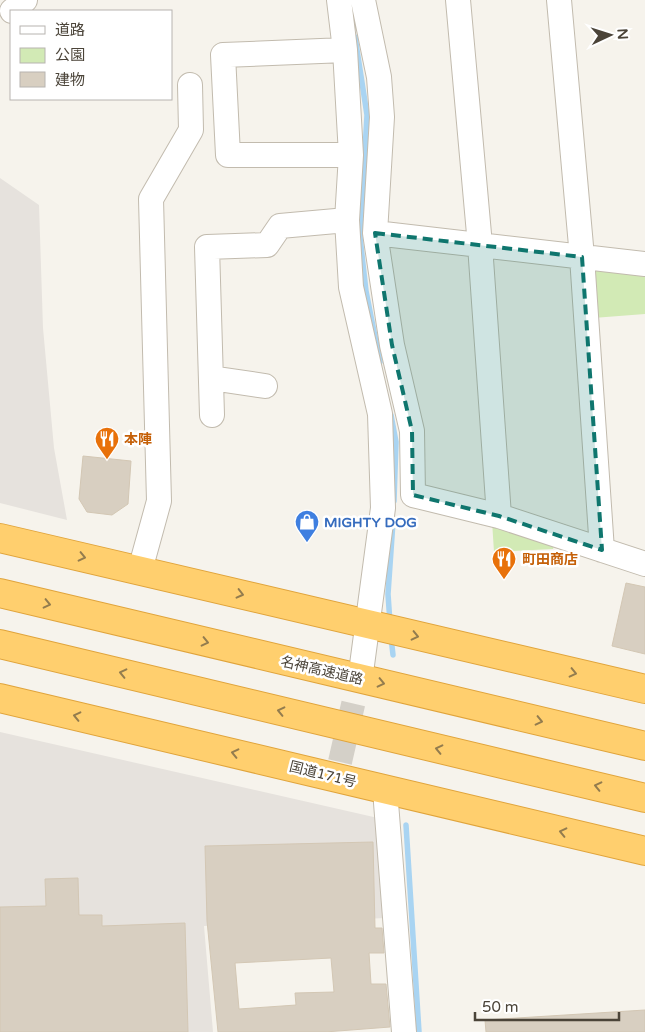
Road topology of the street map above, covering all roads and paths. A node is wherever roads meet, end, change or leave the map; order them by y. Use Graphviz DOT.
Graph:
graph roads {
  1 [pos="25,0"];
  2 [pos="339,0"];
  3 [pos="363,0"];
  4 [pos="458,0"];
  5 [pos="559,0"];
  6 [pos="14,10"];
  7 [pos="10,14"];
  8 [pos="0,22"];
  9 [pos="345,50"];
  10 [pos="190,85"];
  11 [pos="351,155"];
  12 [pos="347,220"];
  13 [pos="375,233"];
  14 [pos="480,245"];
  15 [pos="582,257"];
  16 [pos="645,264"];
  17 [pos="211,378"];
  18 [pos="265,386"];
  19 [pos="212,415"];
  20 [pos="499,516"];
  21 [pos="0,538"];
  22 [pos="602,550"];
  23 [pos="645,564"];
  24 [pos="140,570"];
  25 [pos="0,593"];
  26 [pos="366,625"];
  27 [pos="0,644"];
  28 [pos="362,665"];
  29 [pos="645,689"];
  30 [pos="0,698"];
  31 [pos="645,746"];
  32 [pos="385,790"];
  33 [pos="645,798"];
  34 [pos="645,851"];
  35 [pos="404,1032"];
  1 -- 6 [label="street"];
  2 -- 9 [label="street"];
  3 -- 13 [label="street"];
  4 -- 14 [label="street"];
  5 -- 15 [label="street"];
  7 -- 8 [label="street"];
  9 -- 11 [label="street"];
  9 -- 11 [label="street"];
  10 -- 24 [label="street"];
  11 -- 12 [label="street"];
  12 -- 17 [label="street"];
  12 -- 26 [label="street"];
  13 -- 14 [label="street"];
  13 -- 20 [label="street"];
  14 -- 15 [label="street"];
  14 -- 20 [label="street"];
  15 -- 16 [label="street"];
  15 -- 22 [label="street"];
  17 -- 18 [label="street"];
  17 -- 19 [label="street"];
  20 -- 22 [label="street"];
  21 -- 24 [label="highway, one-way"];
  22 -- 23 [label="street"];
  24 -- 26 [label="highway, one-way"];
  25 -- 31 [label="highway, 名神高速道路, one-way"];
  26 -- 28 [label="street"];
  26 -- 29 [label="highway, one-way"];
  33 -- 27 [label="highway, one-way"];
  32 -- 30 [label="highway, 国道171号, one-way"];
  34 -- 32 [label="highway, 国道171号, one-way"];
  32 -- 35 [label="street"];
}
